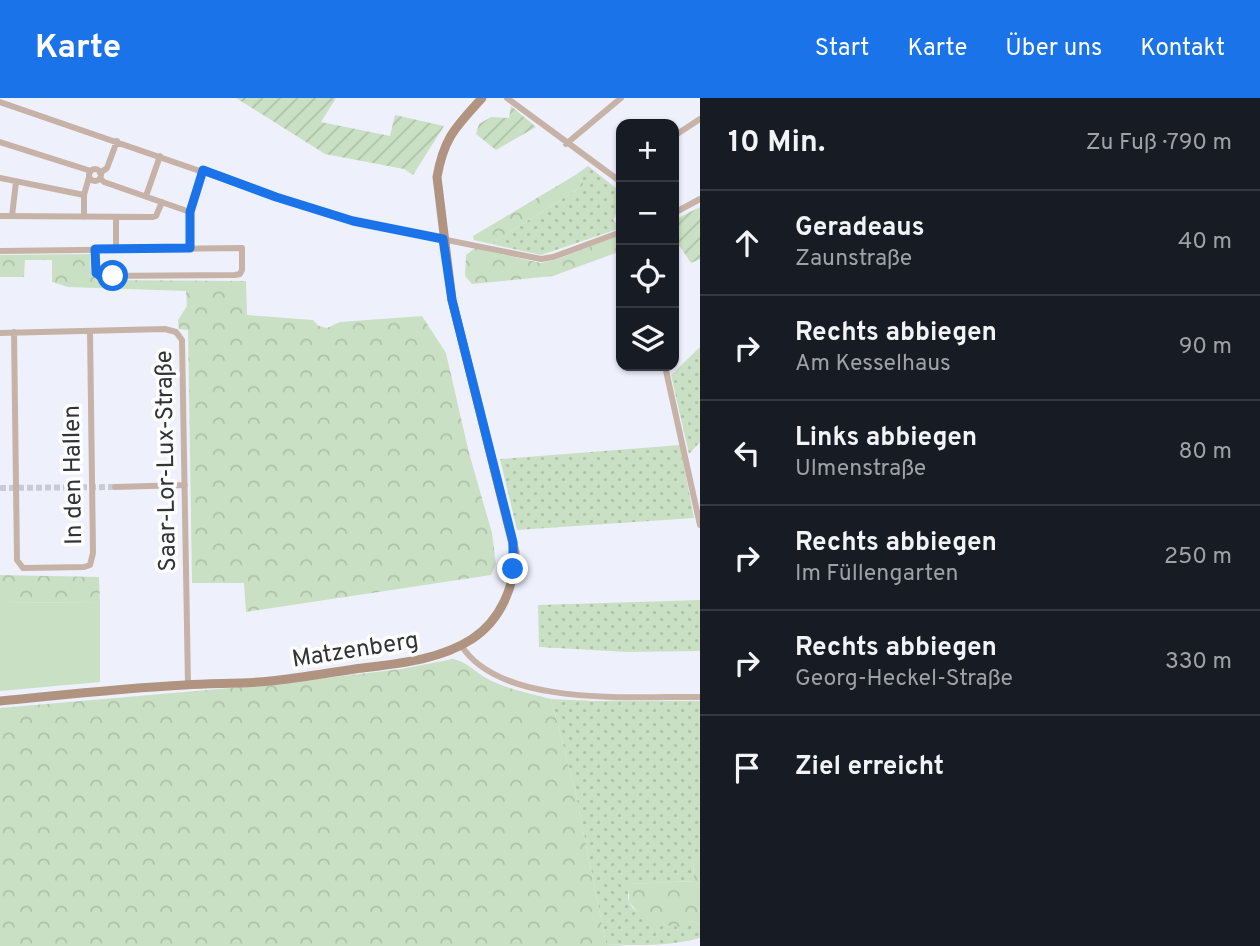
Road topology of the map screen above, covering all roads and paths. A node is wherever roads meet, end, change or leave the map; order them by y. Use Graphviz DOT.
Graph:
graph roads {
  1 [pos="482,98"];
  2 [pos="507,98"];
  3 [pos="621,98"];
  4 [pos="0,102"];
  5 [pos="700,119"];
  6 [pos="679,133"];
  7 [pos="117,141"];
  8 [pos="0,142"];
  9 [pos="566,144"];
  10 [pos="160,156"];
  11 [pos="203,170"];
  12 [pos="90,174"];
  13 [pos="100,176"];
  14 [pos="0,178"];
  15 [pos="16,182"];
  16 [pos="620,182"];
  17 [pos="84,195"];
  18 [pos="146,196"];
  19 [pos="700,199"];
  20 [pos="162,202"];
  21 [pos="679,210"];
  22 [pos="190,212"];
  23 [pos="0,216"];
  24 [pos="12,216"];
  25 [pos="84,218"];
  26 [pos="116,218"];
  27 [pos="616,234"];
  28 [pos="443,239"];
  29 [pos="190,248"];
  30 [pos="95,249"];
  31 [pos="116,249"];
  32 [pos="0,251"];
  33 [pos="90,331"];
  34 [pos="0,332"];
  35 [pos="14,332"];
  36 [pos="666,371"];
  37 [pos="185,485"];
  38 [pos="115,487"];
  39 [pos="700,525"];
  40 [pos="461,645"];
  41 [pos="188,684"];
  42 [pos="700,697"];
  43 [pos="0,701"];
  1 -- 28 [label="street, Matzenberg"];
  2 -- 9 [label="street"];
  3 -- 9 [label="street"];
  4 -- 7 [label="street"];
  5 -- 6 [label="street"];
  7 -- 10 [label="street"];
  7 -- 13 [label="street"];
  8 -- 12 [label="street"];
  9 -- 16 [label="street"];
  10 -- 11 [label="street"];
  10 -- 18 [label="street"];
  11 -- 22 [label="street"];
  11 -- 28 [label="street"];
  12 -- 13 [label="street"];
  12 -- 17 [label="street"];
  13 -- 18 [label="street"];
  14 -- 15 [label="street"];
  15 -- 17 [label="street"];
  15 -- 24 [label="street"];
  17 -- 25 [label="street"];
  18 -- 20 [label="street"];
  19 -- 21 [label="street"];
  20 -- 22 [label="street"];
  20 -- 26 [label="street"];
  22 -- 29 [label="street"];
  23 -- 24 [label="street"];
  24 -- 25 [label="street"];
  25 -- 26 [label="street"];
  26 -- 31 [label="street"];
  27 -- 28 [label="street"];
  28 -- 40 [label="street, Matzenberg"];
  29 -- 30 [label="street"];
  29 -- 31 [label="street"];
  30 -- 31 [label="street"];
  30 -- 32 [label="street"];
  33 -- 35 [label="street, Saar-Lor-Lux-Straße"];
  33 -- 35 [label="street, In den Hallen"];
  33 -- 37 [label="street, Saar-Lor-Lux-Straße"];
  34 -- 35 [label="street, Saar-Lor-Lux-Straße"];
  36 -- 39 [label="street"];
  37 -- 38 [label="street, In den Hallen"];
  37 -- 41 [label="street, Saar-Lor-Lux-Straße"];
  40 -- 41 [label="street, Matzenberg"];
  40 -- 42 [label="street"];
  41 -- 43 [label="street, Matzenberg"];
}
